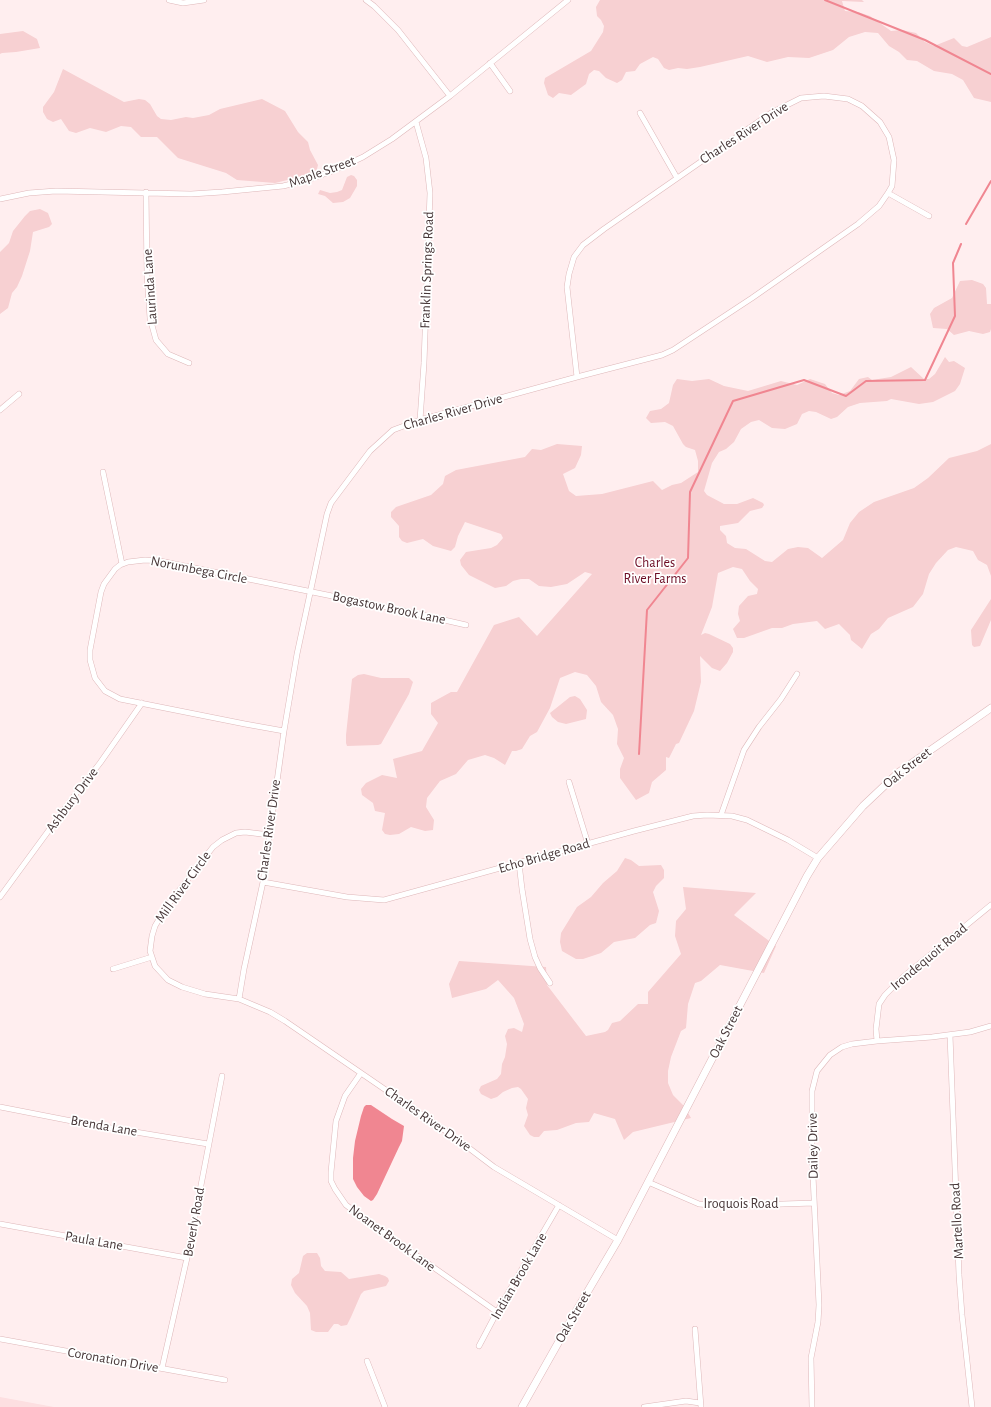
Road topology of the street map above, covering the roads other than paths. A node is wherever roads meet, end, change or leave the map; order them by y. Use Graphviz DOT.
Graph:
graph roads {
  1 [pos="169,0"];
  2 [pos="204,0"];
  3 [pos="366,0"];
  4 [pos="568,0"];
  5 [pos="490,63"];
  6 [pos="510,91"];
  7 [pos="450,96"];
  8 [pos="640,113"];
  9 [pos="416,122"];
  10 [pos="677,178"];
  11 [pos="146,192"];
  12 [pos="888,193"];
  13 [pos="0,199"];
  14 [pos="929,216"];
  15 [pos="189,363"];
  16 [pos="577,377"];
  17 [pos="19,394"];
  18 [pos="0,410"];
  19 [pos="420,420"];
  20 [pos="103,472"];
  21 [pos="122,564"];
  22 [pos="311,592"];
  23 [pos="466,625"];
  24 [pos="797,674"];
  25 [pos="142,703"];
  26 [pos="991,708"];
  27 [pos="284,731"];
  28 [pos="570,782"];
  29 [pos="721,814"];
  30 [pos="270,835"];
  31 [pos="588,844"];
  32 [pos="818,858"];
  33 [pos="519,863"];
  34 [pos="263,882"];
  35 [pos="0,897"];
  36 [pos="991,905"];
  37 [pos="152,957"];
  38 [pos="113,969"];
  39 [pos="550,983"];
  40 [pos="239,999"];
  41 [pos="991,1026"];
  42 [pos="950,1034"];
  43 [pos="877,1041"];
  44 [pos="361,1073"];
  45 [pos="222,1076"];
  46 [pos="0,1106"];
  47 [pos="208,1144"];
  48 [pos="648,1182"];
  49 [pos="814,1203"];
  50 [pos="559,1205"];
  51 [pos="0,1224"];
  52 [pos="618,1240"];
  53 [pos="187,1258"];
  54 [pos="497,1312"];
  55 [pos="695,1329"];
  56 [pos="0,1339"];
  57 [pos="479,1346"];
  58 [pos="368,1361"];
  59 [pos="162,1368"];
  60 [pos="225,1380"];
  61 [pos="700,1405"];
  62 [pos="385,1407"];
  63 [pos="523,1407"];
  64 [pos="644,1407"];
  65 [pos="812,1407"];
  66 [pos="972,1407"];
  1 -- 2 [label="street"];
  3 -- 7 [label="street"];
  4 -- 5 [label="street, Maple Street"];
  5 -- 6 [label="street"];
  5 -- 7 [label="street, Maple Street"];
  7 -- 9 [label="street, Maple Street"];
  8 -- 10 [label="street"];
  9 -- 11 [label="street, Maple Street"];
  9 -- 19 [label="street, Franklin Springs Road"];
  10 -- 12 [label="street, Charles River Drive"];
  10 -- 16 [label="street, Charles River Drive"];
  11 -- 13 [label="street, Maple Street"];
  11 -- 15 [label="street, Laurinda Lane"];
  12 -- 14 [label="street"];
  12 -- 16 [label="street, Charles River Drive"];
  16 -- 19 [label="street, Charles River Drive"];
  17 -- 18 [label="street"];
  19 -- 22 [label="street, Charles River Drive"];
  20 -- 21 [label="street"];
  21 -- 22 [label="street, Norumbega Circle"];
  21 -- 25 [label="street"];
  22 -- 23 [label="street, Bogastow Brook Lane"];
  22 -- 27 [label="street, Charles River Drive"];
  24 -- 29 [label="street"];
  25 -- 27 [label="street"];
  25 -- 35 [label="street, Ashbury Drive"];
  26 -- 32 [label="main road, Oak Street"];
  27 -- 30 [label="street, Charles River Drive"];
  28 -- 31 [label="street"];
  29 -- 31 [label="street, Echo Bridge Road"];
  29 -- 32 [label="street, Echo Bridge Road"];
  30 -- 34 [label="street, Charles River Drive"];
  30 -- 37 [label="street, Mill River Circle"];
  31 -- 33 [label="street, Echo Bridge Road"];
  32 -- 48 [label="main road, Oak Street"];
  33 -- 34 [label="street, Echo Bridge Road"];
  33 -- 39 [label="street"];
  34 -- 40 [label="street, Charles River Drive"];
  36 -- 43 [label="street, Irondequoit Road"];
  37 -- 38 [label="street"];
  37 -- 40 [label="street"];
  40 -- 44 [label="street, Charles River Drive"];
  41 -- 42 [label="street, Dailey Drive"];
  42 -- 43 [label="street, Dailey Drive"];
  42 -- 66 [label="street, Martello Road"];
  43 -- 49 [label="street, Dailey Drive"];
  44 -- 50 [label="street, Charles River Drive"];
  44 -- 54 [label="street, Noanet Brook Lane"];
  45 -- 47 [label="street, Beverly Road"];
  46 -- 47 [label="street, Brenda Lane"];
  47 -- 53 [label="street, Beverly Road"];
  48 -- 49 [label="street, Iroquois Road"];
  48 -- 52 [label="main road, Oak Street"];
  49 -- 65 [label="street, Dailey Drive"];
  50 -- 52 [label="street, Charles River Drive"];
  50 -- 54 [label="street, Indian Brook Lane"];
  51 -- 53 [label="street, Paula Lane"];
  52 -- 63 [label="main road, Oak Street"];
  53 -- 59 [label="street, Beverly Road"];
  54 -- 57 [label="street, Indian Brook Lane"];
  55 -- 61 [label="street"];
  56 -- 59 [label="street, Coronation Drive"];
  58 -- 62 [label="street"];
  59 -- 60 [label="street, Coronation Drive"];
  61 -- 64 [label="street"];
}
